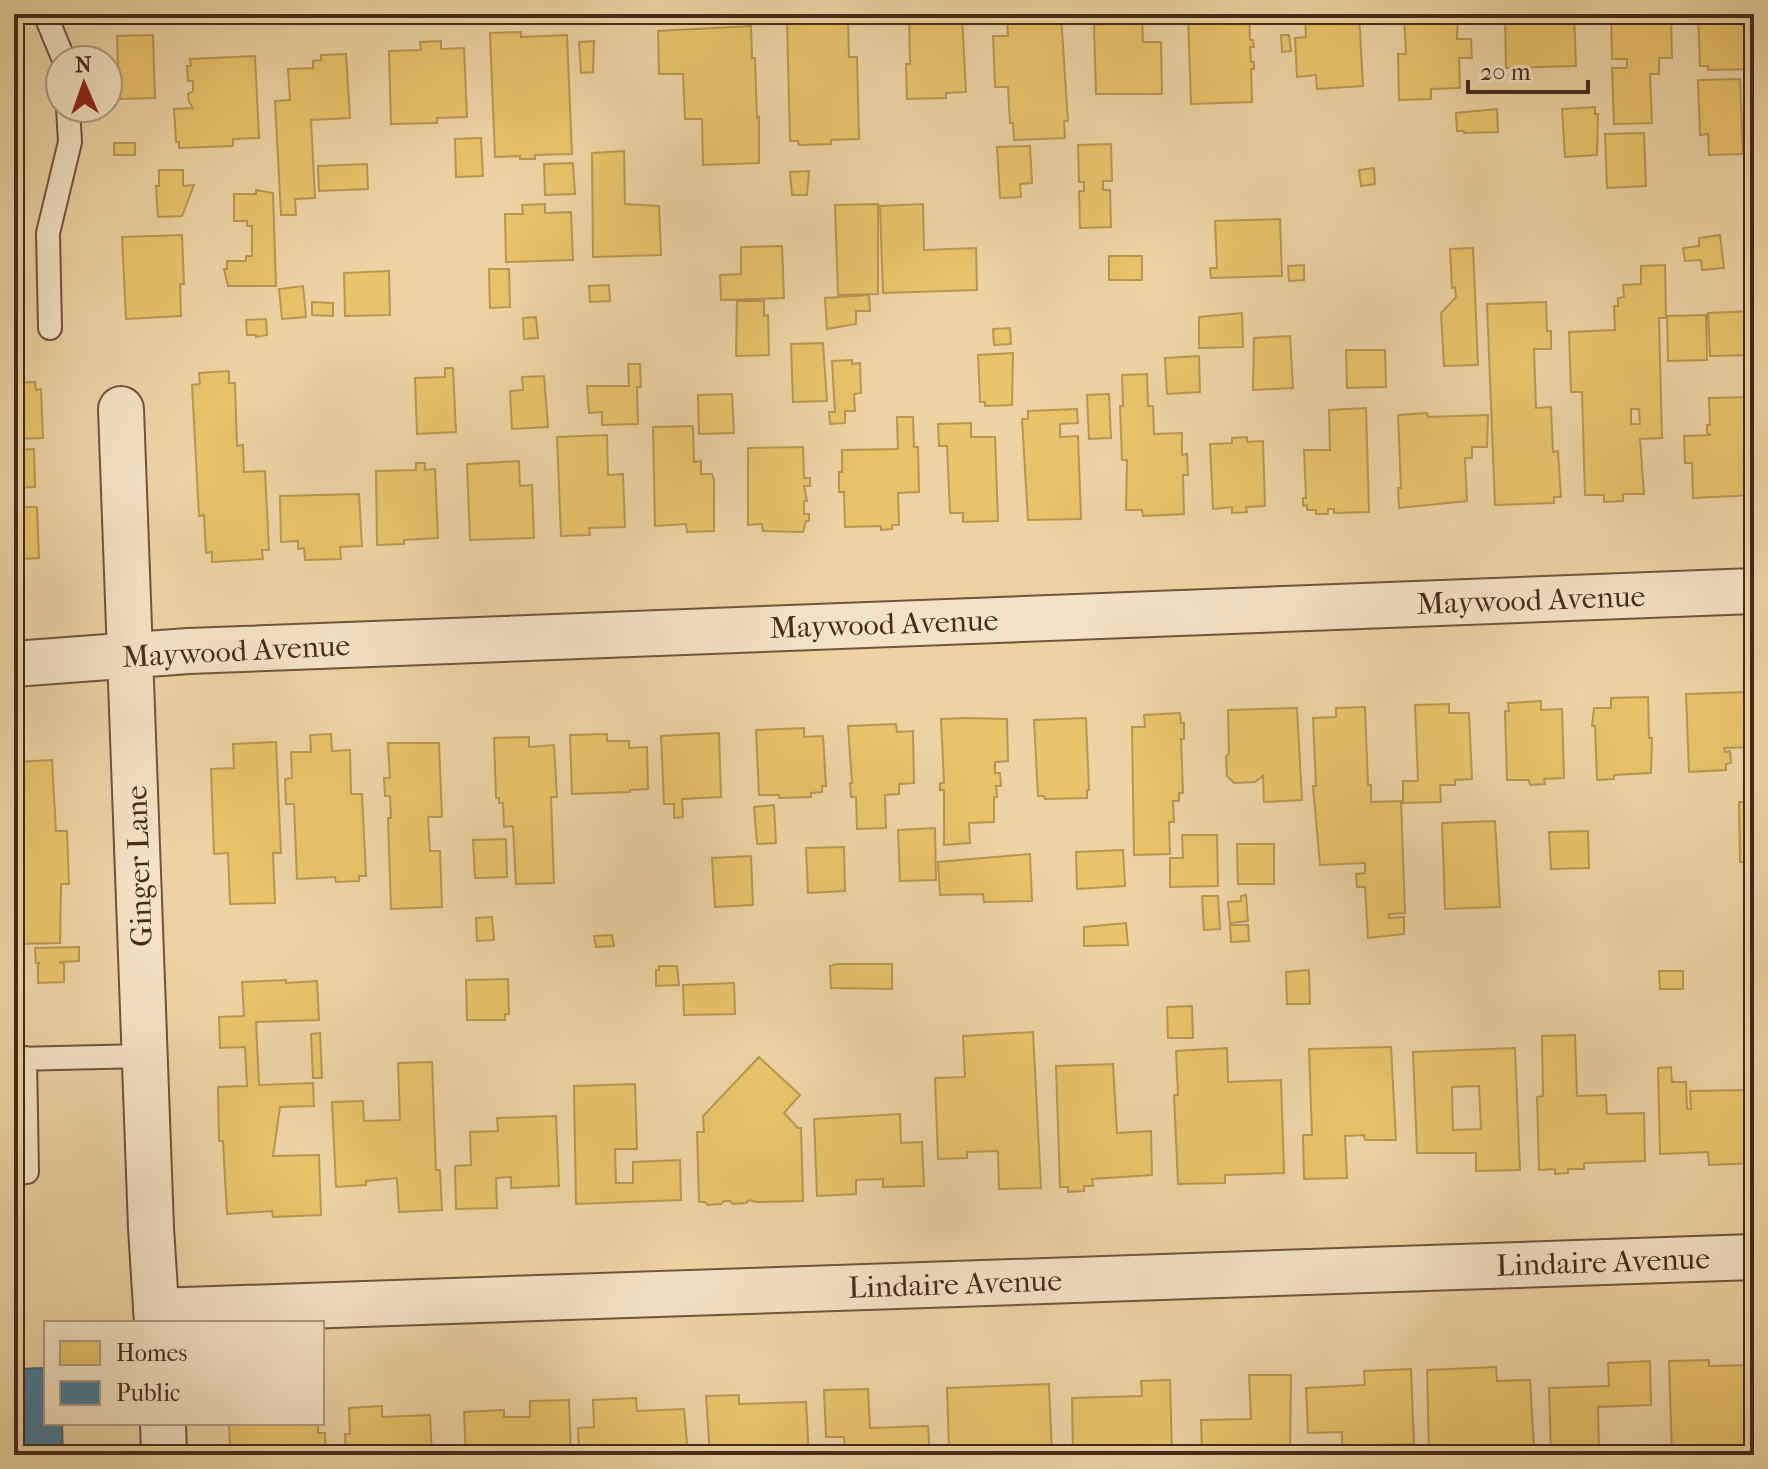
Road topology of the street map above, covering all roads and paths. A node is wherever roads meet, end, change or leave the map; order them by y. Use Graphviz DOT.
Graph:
graph roads {
  1 [pos="45,14"];
  2 [pos="57,44"];
  3 [pos="69,124"];
  4 [pos="50,328"];
  5 [pos="121,409"];
  6 [pos="1754,591"];
  7 [pos="130,656"];
  8 [pos="14,664"];
  9 [pos="146,1056"];
  10 [pos="19,1058"];
  11 [pos="14,1173"];
  12 [pos="1754,1257"];
  13 [pos="156,1317"];
  14 [pos="163,1425"];
  15 [pos="164,1455"];
  1 -- 2 [label="lane"];
  3 -- 4 [label="lane"];
  5 -- 7 [label="street, Ginger Lane"];
  6 -- 7 [label="street, Maywood Avenue"];
  7 -- 8 [label="street, Maywood Avenue"];
  7 -- 9 [label="street, Ginger Lane"];
  9 -- 10 [label="lane"];
  9 -- 13 [label="street, Ginger Lane"];
  10 -- 11 [label="lane"];
  12 -- 13 [label="street, Lindaire Avenue"];
  14 -- 15 [label="street"];
}
